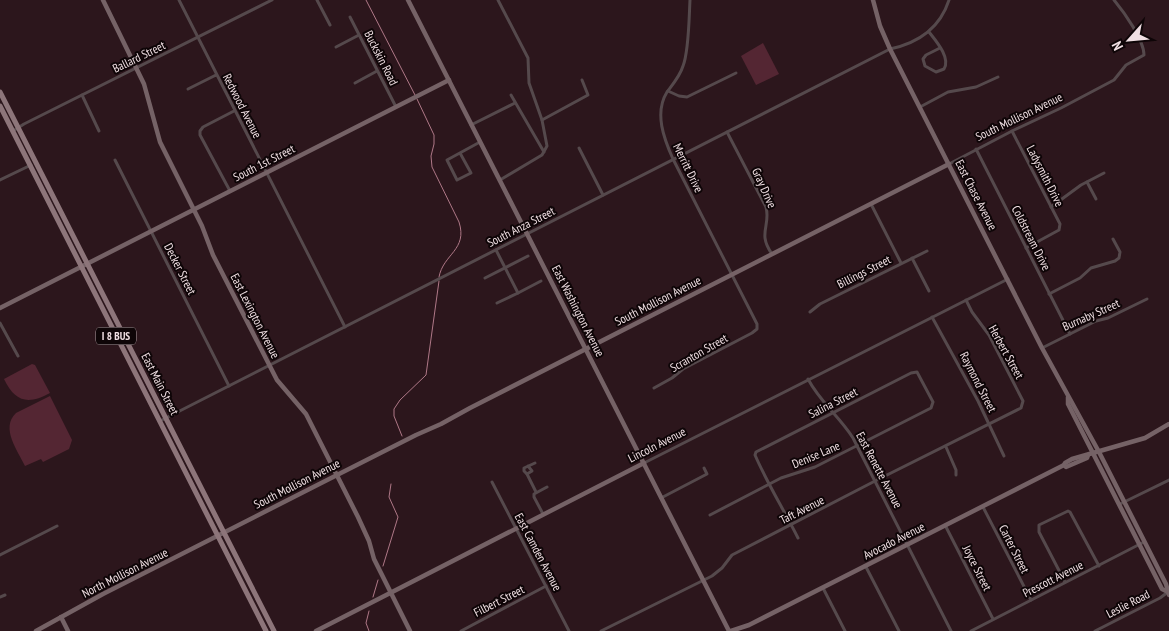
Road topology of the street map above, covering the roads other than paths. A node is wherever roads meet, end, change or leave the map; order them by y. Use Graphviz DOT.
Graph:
graph roads {
  1 [pos="102,0"];
  2 [pos="179,0"];
  3 [pos="272,0"];
  4 [pos="317,0"];
  5 [pos="408,0"];
  6 [pos="498,0"];
  7 [pos="690,0"];
  8 [pos="873,0"];
  9 [pos="949,0"];
  10 [pos="1114,0"];
  11 [pos="350,17"];
  12 [pos="330,26"];
  13 [pos="929,32"];
  14 [pos="359,36"];
  15 [pos="198,38"];
  16 [pos="336,47"];
  17 [pos="890,48"];
  18 [pos="940,48"];
  19 [pos="137,68"];
  20 [pos="378,71"];
  21 [pos="736,73"];
  22 [pos="216,75"];
  23 [pos="998,77"];
  24 [pos="449,80"];
  25 [pos="582,80"];
  26 [pos="355,83"];
  27 [pos="188,89"];
  28 [pos="668,91"];
  29 [pos="0,92"];
  30 [pos="511,94"];
  31 [pos="82,95"];
  32 [pos="515,103"];
  33 [pos="0,106"];
  34 [pos="396,107"];
  35 [pos="920,107"];
  36 [pos="234,111"];
  37 [pos="542,120"];
  38 [pos="471,125"];
  39 [pos="16,130"];
  40 [pos="99,131"];
  41 [pos="1012,131"];
  42 [pos="727,132"];
  43 [pos="480,142"];
  44 [pos="579,148"];
  45 [pos="976,149"];
  46 [pos="544,152"];
  47 [pos="460,153"];
  48 [pos="674,159"];
  49 [pos="115,160"];
  50 [pos="36,162"];
  51 [pos="949,164"];
  52 [pos="30,165"];
  53 [pos="266,173"];
  54 [pos="1104,173"];
  55 [pos="0,180"];
  56 [pos="500,180"];
  57 [pos="1087,182"];
  58 [pos="230,192"];
  59 [pos="603,195"];
  60 [pos="1096,199"];
  61 [pos="871,204"];
  62 [pos="1051,207"];
  63 [pos="194,210"];
  64 [pos="151,231"];
  65 [pos="527,234"];
  66 [pos="1113,239"];
  67 [pos="1026,248"];
  68 [pos="496,250"];
  69 [pos="927,251"];
  70 [pos="772,254"];
  71 [pos="528,256"];
  72 [pos="912,258"];
  73 [pos="901,263"];
  74 [pos="84,265"];
  75 [pos="505,268"];
  76 [pos="733,274"];
  77 [pos="485,278"];
  78 [pos="1008,279"];
  79 [pos="541,280"];
  80 [pos="929,291"];
  81 [pos="518,293"];
  82 [pos="1049,294"];
  83 [pos="1147,299"];
  84 [pos="966,300"];
  85 [pos="497,304"];
  86 [pos="0,308"];
  87 [pos="810,312"];
  88 [pos="932,317"];
  89 [pos="0,323"];
  90 [pos="345,327"];
  91 [pos="752,333"];
  92 [pos="1070,334"];
  93 [pos="1042,348"];
  94 [pos="586,349"];
  95 [pos="18,356"];
  96 [pos="269,365"];
  97 [pos="911,373"];
  98 [pos="808,380"];
  99 [pos="229,386"];
  100 [pos="654,388"];
  101 [pos="1015,411"];
  102 [pos="832,413"];
  103 [pos="166,418"];
  104 [pos="160,421"];
  105 [pos="990,424"];
  106 [pos="1169,424"];
  107 [pos="1169,428"];
  108 [pos="1162,430"];
  109 [pos="858,446"];
  110 [pos="946,447"];
  111 [pos="1097,453"];
  112 [pos="1004,456"];
  113 [pos="535,463"];
  114 [pos="644,463"];
  115 [pos="704,468"];
  116 [pos="337,475"];
  117 [pos="956,476"];
  118 [pos="1169,480"];
  119 [pos="876,481"];
  120 [pos="492,482"];
  121 [pos="770,484"];
  122 [pos="547,487"];
  123 [pos="536,492"];
  124 [pos="662,498"];
  125 [pos="1122,503"];
  126 [pos="983,506"];
  127 [pos="543,514"];
  128 [pos="710,515"];
  129 [pos="57,526"];
  130 [pos="791,526"];
  131 [pos="946,526"];
  132 [pos="516,528"];
  133 [pos="224,534"];
  134 [pos="218,536"];
  135 [pos="798,538"];
  136 [pos="1142,543"];
  137 [pos="907,545"];
  138 [pos="0,555"];
  139 [pos="1098,566"];
  140 [pos="866,567"];
  141 [pos="704,580"];
  142 [pos="1065,582"];
  143 [pos="546,586"];
  144 [pos="823,588"];
  145 [pos="390,593"];
  146 [pos="1168,594"];
  147 [pos="5,595"];
  148 [pos="0,598"];
  149 [pos="1031,600"];
  150 [pos="264,611"];
  151 [pos="258,614"];
  152 [pos="61,617"];
  153 [pos="993,619"];
  154 [pos="36,631"];
  155 [pos="68,631"];
  156 [pos="266,631"];
  157 [pos="274,631"];
  158 [pos="316,631"];
  159 [pos="410,631"];
  160 [pos="461,631"];
  161 [pos="569,631"];
  162 [pos="601,631"];
  163 [pos="730,631"];
  164 [pos="845,631"];
  165 [pos="899,631"];
  166 [pos="951,631"];
  167 [pos="970,631"];
  168 [pos="1095,631"];
  1 -- 19 [label="main road, East Lexington Avenue"];
  2 -- 15 [label="street, Redwood Avenue"];
  3 -- 15 [label="street, Ballard Street"];
  4 -- 12 [label="street"];
  5 -- 24 [label="main road, East Washington Avenue"];
  6 -- 37 [label="street"];
  7 -- 28 [label="street, Merritt Drive"];
  8 -- 17 [label="main road, East Chase Avenue"];
  9 -- 13 [label="street"];
  10 -- 41 [label="street, South Mollison Avenue"];
  11 -- 14 [label="street, Buckskin Road"];
  13 -- 17 [label="street, South Anza Street"];
  13 -- 18 [label="street"];
  14 -- 16 [label="street"];
  14 -- 20 [label="street, Buckskin Road"];
  15 -- 19 [label="street, Ballard Street"];
  15 -- 22 [label="street, Redwood Avenue"];
  17 -- 35 [label="main road, East Chase Avenue"];
  17 -- 42 [label="street, South Anza Street"];
  18 -- 18 [label="street"];
  19 -- 31 [label="street, Ballard Street"];
  19 -- 63 [label="main road, East Lexington Avenue"];
  20 -- 26 [label="street"];
  20 -- 34 [label="street, Buckskin Road"];
  21 -- 28 [label="street"];
  22 -- 27 [label="street"];
  22 -- 36 [label="street, Redwood Avenue"];
  23 -- 35 [label="street"];
  24 -- 34 [label="main road, South 1st Street"];
  24 -- 38 [label="main road, East Washington Avenue"];
  25 -- 37 [label="street"];
  28 -- 48 [label="street, Merritt Drive"];
  29 -- 39 [label="main road, East Main Street / I 8 BUS"];
  30 -- 32 [label="street"];
  31 -- 39 [label="street, Ballard Street"];
  31 -- 40 [label="street"];
  32 -- 38 [label="street"];
  32 -- 46 [label="street"];
  33 -- 39 [label="main road, East Main Street / I 8 BUS"];
  34 -- 53 [label="main road, South 1st Street"];
  35 -- 51 [label="main road, East Chase Avenue"];
  36 -- 53 [label="street, Redwood Avenue"];
  36 -- 58 [label="street"];
  37 -- 46 [label="street"];
  38 -- 43 [label="main road, East Washington Avenue"];
  39 -- 50 [label="main road, East Main Street / I 8 BUS"];
  39 -- 52 [label="main road, East Main Street / I 8 BUS"];
  41 -- 45 [label="street, South Mollison Avenue"];
  41 -- 62 [label="street, Ladysmith Drive"];
  42 -- 48 [label="street, South Anza Street"];
  42 -- 70 [label="street, Gray Drive"];
  43 -- 47 [label="street"];
  43 -- 56 [label="main road, East Washington Avenue"];
  44 -- 59 [label="street"];
  45 -- 51 [label="street, South Mollison Avenue"];
  45 -- 67 [label="street, Coldstream Drive"];
  46 -- 56 [label="street"];
  47 -- 47 [label="street"];
  48 -- 59 [label="street, South Anza Street"];
  48 -- 76 [label="street, Merritt Drive"];
  49 -- 64 [label="street, Decker Street"];
  50 -- 52 [label="street"];
  50 -- 74 [label="main road, East Main Street / I 8 BUS"];
  51 -- 61 [label="main road, South Mollison Avenue"];
  51 -- 78 [label="main road, East Chase Avenue"];
  52 -- 55 [label="street"];
  52 -- 74 [label="main road, East Main Street / I 8 BUS"];
  53 -- 58 [label="main road, South 1st Street"];
  53 -- 90 [label="street, Redwood Avenue"];
  54 -- 57 [label="street"];
  56 -- 65 [label="main road, East Washington Avenue"];
  57 -- 60 [label="street"];
  57 -- 62 [label="street"];
  58 -- 63 [label="main road, South 1st Street"];
  59 -- 65 [label="street, South Anza Street"];
  61 -- 70 [label="main road, South Mollison Avenue"];
  61 -- 73 [label="street"];
  62 -- 67 [label="street, Ladysmith Drive"];
  63 -- 64 [label="main road, South 1st Street"];
  63 -- 96 [label="main road, East Lexington Avenue"];
  64 -- 74 [label="main road, South 1st Street"];
  64 -- 99 [label="street, Decker Street"];
  65 -- 68 [label="street, South Anza Street"];
  65 -- 94 [label="main road, East Washington Avenue"];
  66 -- 82 [label="street"];
  67 -- 82 [label="street, Coldstream Drive"];
  68 -- 75 [label="street"];
  68 -- 90 [label="street, South Anza Street"];
  69 -- 72 [label="street, Billings Street"];
  70 -- 76 [label="main road, South Mollison Avenue"];
  71 -- 75 [label="street"];
  72 -- 73 [label="street, Billings Street"];
  72 -- 80 [label="street"];
  73 -- 87 [label="street, Billings Street"];
  74 -- 86 [label="main road, South 1st Street"];
  74 -- 103 [label="main road, East Main Street / I 8 BUS"];
  74 -- 104 [label="main road, East Main Street / I 8 BUS"];
  75 -- 77 [label="street"];
  75 -- 81 [label="street"];
  76 -- 91 [label="street, Merritt Drive"];
  76 -- 94 [label="main road, South Mollison Avenue"];
  78 -- 84 [label="street, Lincoln Avenue"];
  78 -- 93 [label="main road, East Chase Avenue"];
  79 -- 81 [label="street"];
  81 -- 85 [label="street"];
  82 -- 92 [label="street, Coldstream Drive"];
  83 -- 92 [label="street, Burnaby Street"];
  84 -- 88 [label="street, Lincoln Avenue"];
  84 -- 101 [label="street, Herbert Street"];
  88 -- 98 [label="street, Lincoln Avenue"];
  88 -- 105 [label="street, Raymond Street"];
  89 -- 95 [label="street"];
  90 -- 96 [label="street, South Anza Street"];
  91 -- 100 [label="street, Scranton Street"];
  92 -- 93 [label="street, Burnaby Street"];
  93 -- 111 [label="main road, East Chase Avenue"];
  94 -- 114 [label="main road, East Washington Avenue"];
  94 -- 116 [label="main road, South Mollison Avenue"];
  96 -- 99 [label="street, South Anza Street"];
  96 -- 116 [label="main road, East Lexington Avenue"];
  97 -- 102 [label="street, Salina Street"];
  97 -- 109 [label="street, Denise Lane"];
  98 -- 102 [label="street, East Renette Avenue"];
  98 -- 114 [label="street, Lincoln Avenue"];
  99 -- 103 [label="street, South Anza Street"];
  101 -- 105 [label="street, Taft Avenue"];
  102 -- 109 [label="street, East Renette Avenue"];
  102 -- 121 [label="street, Salina Street"];
  103 -- 104 [label="street, South Anza Street"];
  103 -- 133 [label="main road, East Main Street / I 8 BUS"];
  104 -- 134 [label="main road, East Main Street / I 8 BUS"];
  105 -- 110 [label="street, Taft Avenue"];
  105 -- 112 [label="street, Raymond Street"];
  106 -- 108 [label="main road"];
  107 -- 108 [label="main road"];
  108 -- 111 [label="main road, Avocado Avenue"];
  109 -- 119 [label="street, East Renette Avenue"];
  109 -- 121 [label="street, Denise Lane"];
  110 -- 117 [label="street"];
  110 -- 119 [label="street, Taft Avenue"];
  111 -- 125 [label="main road, East Chase Avenue"];
  111 -- 126 [label="main road, Avocado Avenue"];
  113 -- 123 [label="street"];
  114 -- 124 [label="main road, East Washington Avenue"];
  114 -- 127 [label="main road, Lincoln Avenue"];
  115 -- 124 [label="street"];
  116 -- 133 [label="main road, South Mollison Avenue"];
  116 -- 145 [label="main road, East Lexington Avenue"];
  118 -- 125 [label="street"];
  119 -- 130 [label="street, Taft Avenue"];
  119 -- 137 [label="street, East Renette Avenue"];
  120 -- 132 [label="street, East Camden Avenue"];
  121 -- 128 [label="street, Denise Lane"];
  121 -- 130 [label="street"];
  122 -- 123 [label="street"];
  123 -- 127 [label="street"];
  124 -- 141 [label="main road, East Washington Avenue"];
  125 -- 136 [label="main road, East Chase Avenue"];
  126 -- 131 [label="main road, Avocado Avenue"];
  126 -- 149 [label="street, Carter Street"];
  127 -- 132 [label="main road, Lincoln Avenue"];
  129 -- 138 [label="street"];
  130 -- 135 [label="street"];
  130 -- 141 [label="street, Taft Avenue"];
  131 -- 137 [label="main road, Avocado Avenue"];
  131 -- 153 [label="street, Joyce Street"];
  132 -- 143 [label="street, East Camden Avenue"];
  132 -- 145 [label="main road, Lincoln Avenue"];
  133 -- 134 [label="main road, North Mollison Avenue"];
  133 -- 150 [label="main road, East Main Street / I 8 BUS"];
  134 -- 151 [label="main road, East Main Street / I 8 BUS"];
  134 -- 152 [label="main road, North Mollison Avenue"];
  136 -- 139 [label="street, Prescott Avenue"];
  136 -- 146 [label="main road, East Chase Avenue"];
  137 -- 140 [label="main road, Avocado Avenue"];
  137 -- 166 [label="street, East Renette Avenue"];
  139 -- 142 [label="street, Prescott Avenue"];
  139 -- 142 [label="street"];
  140 -- 144 [label="main road, Avocado Avenue"];
  140 -- 165 [label="street"];
  141 -- 162 [label="street, Taft Avenue"];
  141 -- 163 [label="main road, East Washington Avenue"];
  142 -- 149 [label="street, Prescott Avenue"];
  143 -- 160 [label="street, Filbert Street"];
  143 -- 161 [label="street, East Camden Avenue"];
  144 -- 163 [label="main road, Avocado Avenue"];
  144 -- 164 [label="street"];
  145 -- 158 [label="main road, Lincoln Avenue"];
  145 -- 159 [label="main road, East Lexington Avenue"];
  146 -- 168 [label="street, Leslie Road"];
  147 -- 148 [label="street"];
  149 -- 153 [label="street, Prescott Avenue"];
  150 -- 151 [label="main road"];
  150 -- 157 [label="main road, East Main Street / I 8 BUS"];
  151 -- 156 [label="main road, East Main Street / I 8 BUS"];
  152 -- 154 [label="main road, North Mollison Avenue"];
  152 -- 155 [label="main road"];
  153 -- 167 [label="street, Prescott Avenue"];
}
